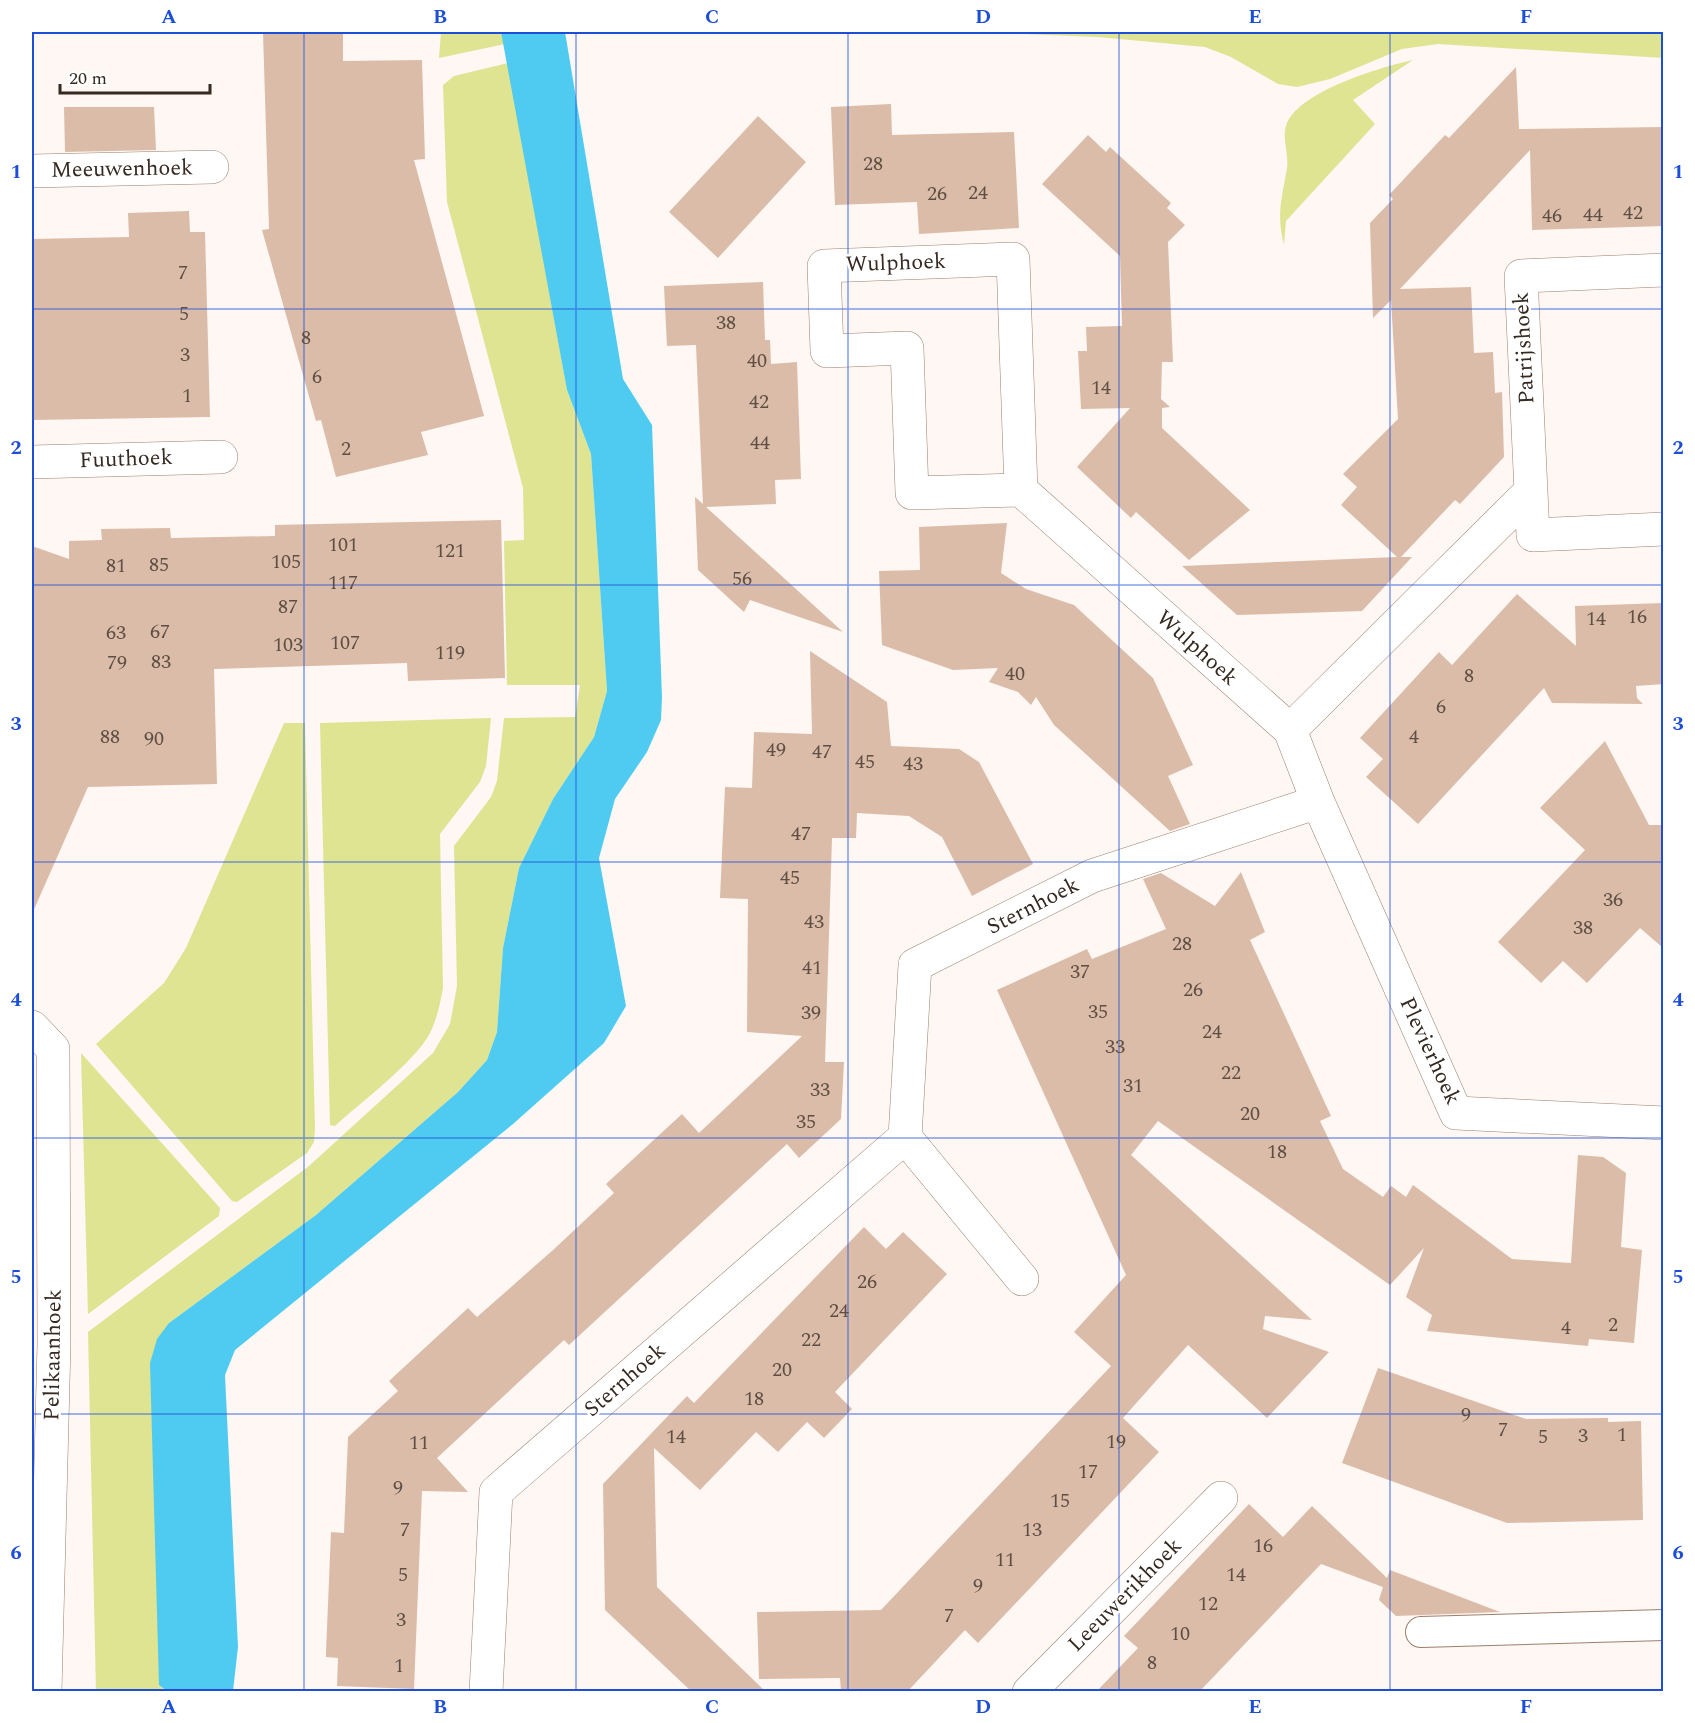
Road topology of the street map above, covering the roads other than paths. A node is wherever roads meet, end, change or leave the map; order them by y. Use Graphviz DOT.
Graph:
graph roads {
  1 [pos="212,167"];
  2 [pos="32,171"];
  3 [pos="1664,270"];
  4 [pos="221,457"];
  5 [pos="32,462"];
  6 [pos="1021,490"];
  7 [pos="1531,491"];
  8 [pos="1664,529"];
  9 [pos="1290,730"];
  10 [pos="1318,802"];
  11 [pos="32,1027"];
  12 [pos="1664,1123"];
  13 [pos="904,1137"];
  14 [pos="1023,1280"];
  15 [pos="43,1344"];
  16 [pos="1221,1498"];
  17 [pos="1664,1625"];
  18 [pos="1421,1632"];
  19 [pos="45,1692"];
  20 [pos="486,1692"];
  21 [pos="1029,1692"];
  1 -- 2 [label="street, Meeuwenhoek"];
  3 -- 7 [label="street, Patrijshoek"];
  4 -- 5 [label="street, Fuuthoek"];
  6 -- 6 [label="street, Wulphoek"];
  6 -- 9 [label="street, Wulphoek"];
  7 -- 8 [label="street, Patrijshoek"];
  7 -- 9 [label="street"];
  9 -- 10 [label="street, Wulphoek"];
  10 -- 12 [label="street, Plevierhoek"];
  10 -- 13 [label="street, Sternhoek"];
  11 -- 15 [label="street, Pelikaanhoek"];
  13 -- 14 [label="street"];
  13 -- 20 [label="street, Sternhoek"];
  15 -- 19 [label="street, Pelikaanhoek"];
  16 -- 21 [label="street, Leeuwerikhoek"];
  17 -- 18 [label="lane"];
}
